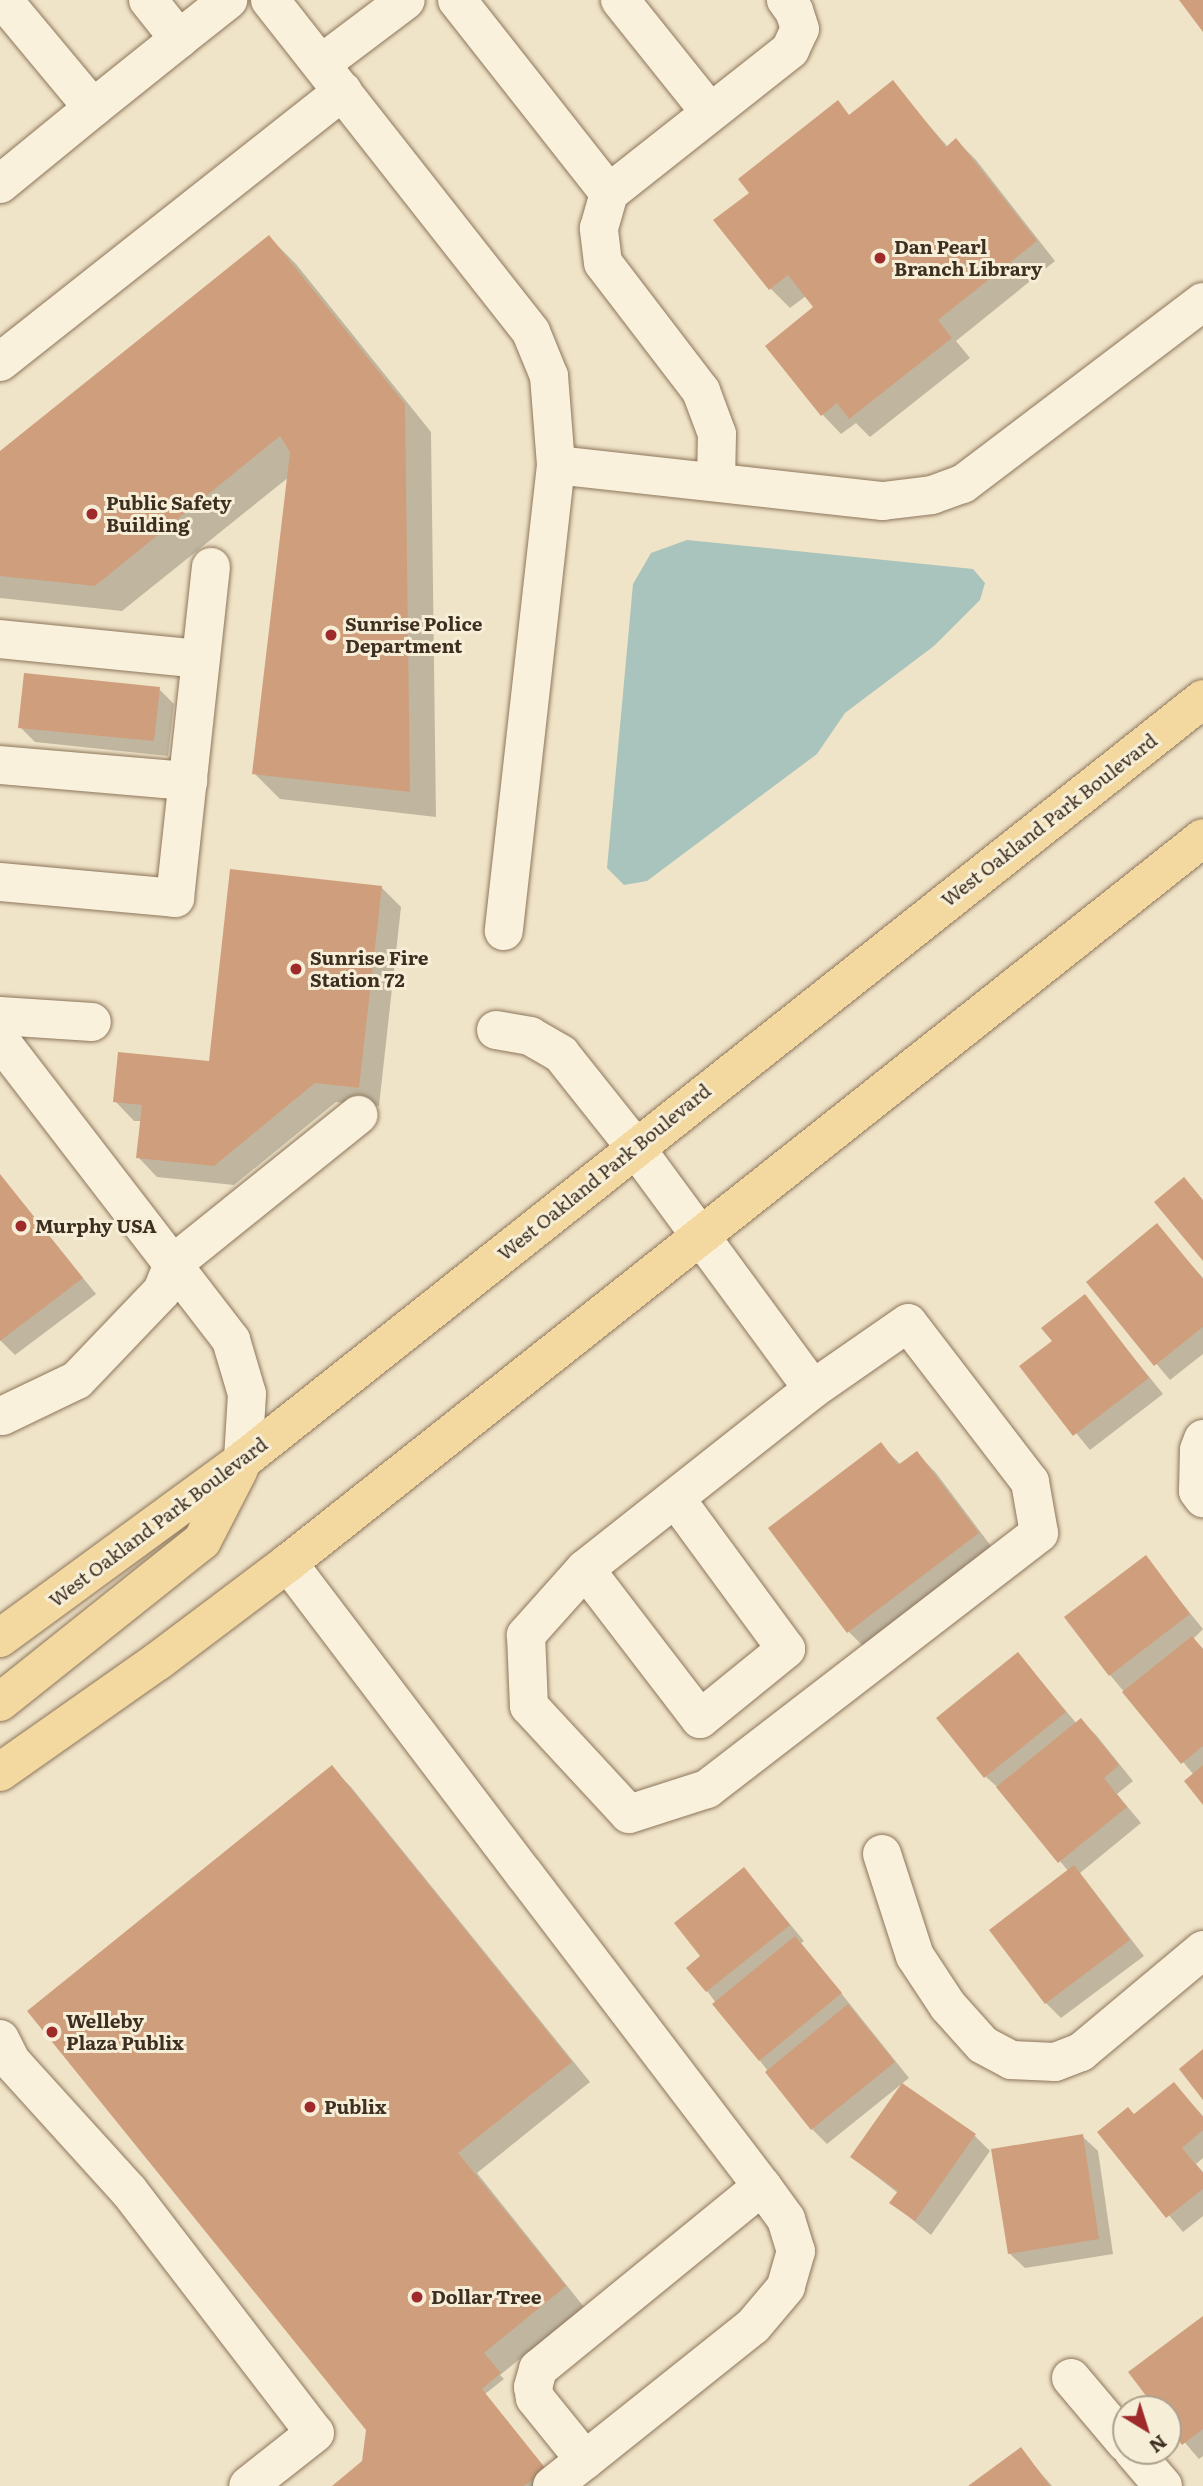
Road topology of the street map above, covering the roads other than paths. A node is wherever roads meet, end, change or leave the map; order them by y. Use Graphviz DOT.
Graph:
graph roads {
  1 [pos="3,0"];
  2 [pos="148,0"];
  3 [pos="228,0"];
  4 [pos="270,0"];
  5 [pos="406,0"];
  6 [pos="457,0"];
  7 [pos="620,0"];
  8 [pos="786,0"];
  9 [pos="179,39"];
  10 [pos="332,78"];
  11 [pos="93,108"];
  12 [pos="709,111"];
  13 [pos="0,184"];
  14 [pos="609,193"];
  15 [pos="1201,308"];
  16 [pos="0,362"];
  17 [pos="556,464"];
  18 [pos="716,482"];
  19 [pos="211,567"];
  20 [pos="0,639"];
  21 [pos="200,659"];
  22 [pos="1203,699"];
  23 [pos="0,765"];
  24 [pos="188,781"];
  25 [pos="1203,838"];
  26 [pos="0,881"];
  27 [pos="504,931"];
  28 [pos="0,1016"];
  29 [pos="92,1022"];
  30 [pos="496,1030"];
  31 [pos="0,1040"];
  32 [pos="358,1115"];
  33 [pos="635,1147"];
  34 [pos="699,1236"];
  35 [pos="173,1264"];
  36 [pos="813,1388"];
  37 [pos="1,1416"];
  38 [pos="1203,1439"];
  39 [pos="243,1461"];
  40 [pos="675,1498"];
  41 [pos="1203,1499"];
  42 [pos="288,1563"];
  43 [pos="585,1569"];
  44 [pos="0,1638"];
  45 [pos="0,1702"];
  46 [pos="0,1772"];
  47 [pos="882,1854"];
  48 [pos="1203,1950"];
  49 [pos="0,2039"];
  50 [pos="762,2186"];
  51 [pos="1071,2378"];
  52 [pos="1112,2426"];
  53 [pos="585,2460"];
  54 [pos="1145,2465"];
  55 [pos="248,2486"];
  56 [pos="552,2486"];
  57 [pos="1163,2486"];
  1 -- 11 [label="street"];
  2 -- 9 [label="street"];
  3 -- 9 [label="street"];
  4 -- 10 [label="street"];
  5 -- 10 [label="street"];
  6 -- 14 [label="street"];
  7 -- 12 [label="street"];
  8 -- 12 [label="street"];
  9 -- 11 [label="street"];
  10 -- 16 [label="street"];
  10 -- 17 [label="street"];
  11 -- 13 [label="street"];
  12 -- 14 [label="street"];
  14 -- 18 [label="street"];
  15 -- 18 [label="street"];
  17 -- 18 [label="street"];
  17 -- 27 [label="street"];
  19 -- 21 [label="street"];
  20 -- 21 [label="street"];
  21 -- 24 [label="street"];
  22 -- 33 [label="main road, West Oakland Park Boulevard"];
  23 -- 24 [label="street"];
  24 -- 26 [label="street"];
  25 -- 34 [label="main road"];
  28 -- 29 [label="street"];
  30 -- 33 [label="street"];
  31 -- 35 [label="street"];
  32 -- 35 [label="street"];
  33 -- 34 [label="street"];
  33 -- 39 [label="main road, West Oakland Park Boulevard"];
  34 -- 36 [label="street"];
  34 -- 42 [label="main road"];
  35 -- 37 [label="street"];
  35 -- 39 [label="street"];
  36 -- 40 [label="street"];
  36 -- 43 [label="street"];
  38 -- 41 [label="street"];
  39 -- 44 [label="main road, West Oakland Park Boulevard"];
  39 -- 45 [label="main road"];
  40 -- 43 [label="street"];
  40 -- 43 [label="street"];
  42 -- 46 [label="main road"];
  42 -- 50 [label="street"];
  47 -- 48 [label="street"];
  49 -- 55 [label="street"];
  50 -- 53 [label="street"];
  50 -- 53 [label="street"];
  51 -- 52 [label="street"];
  53 -- 56 [label="street"];
  54 -- 57 [label="street"];
}
